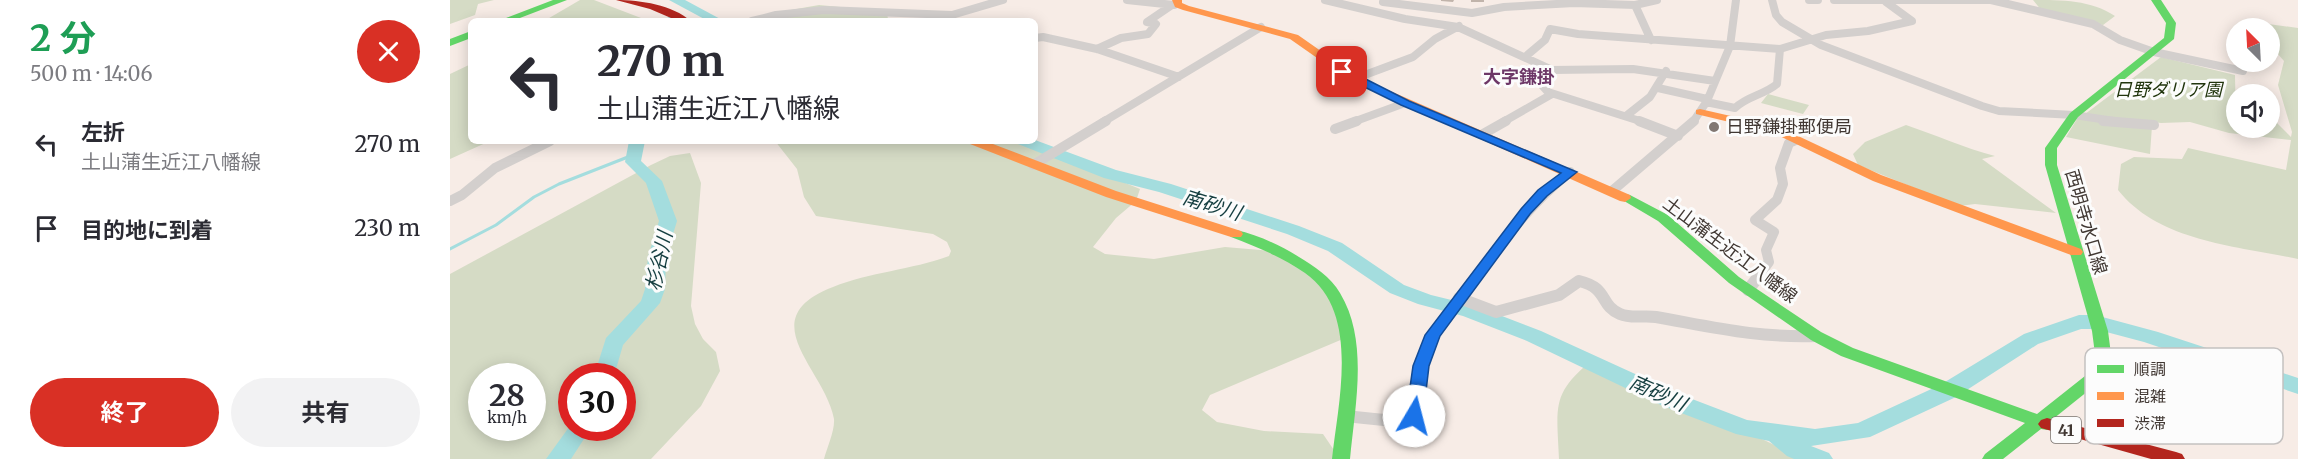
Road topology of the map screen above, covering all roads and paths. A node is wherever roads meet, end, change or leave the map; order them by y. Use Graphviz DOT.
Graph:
graph roads {
  1 [pos="562,0"];
  2 [pos="621,0"];
  3 [pos="1003,0"];
  4 [pos="1127,0"];
  5 [pos="1325,0"];
  6 [pos="1657,0"];
  7 [pos="1736,0"];
  8 [pos="1773,0"];
  9 [pos="1809,0"];
  10 [pos="1818,0"];
  11 [pos="1834,0"];
  12 [pos="1992,0"];
  13 [pos="2156,0"];
  14 [pos="1930,1"];
  15 [pos="1383,2"];
  16 [pos="1886,2"];
  17 [pos="1176,3"];
  18 [pos="1504,3"];
  19 [pos="1635,5"];
  20 [pos="916,13"];
  21 [pos="1472,13"];
  22 [pos="511,18"];
  23 [pos="678,18"];
  24 [pos="760,18"];
  25 [pos="922,18"];
  26 [pos="1261,27"];
  27 [pos="1458,27"];
  28 [pos="468,35"];
  29 [pos="1038,38"];
  30 [pos="1810,39"];
  31 [pos="1651,40"];
  32 [pos="450,43"];
  33 [pos="1730,46"];
  34 [pos="1097,48"];
  35 [pos="1780,50"];
  36 [pos="2154,52"];
  37 [pos="1525,57"];
  38 [pos="2226,67"];
  39 [pos="1552,70"];
  40 [pos="1666,71"];
  41 [pos="1179,77"];
  42 [pos="1354,79"];
  43 [pos="1715,81"];
  44 [pos="1658,88"];
  45 [pos="1552,94"];
  46 [pos="1405,103"];
  47 [pos="1704,104"];
  48 [pos="2074,115"];
  49 [pos="1626,116"];
  50 [pos="2154,125"];
  51 [pos="1335,129"];
  52 [pos="1483,134"];
  53 [pos="1678,136"];
  54 [pos="1796,140"];
  55 [pos="543,144"];
  56 [pos="981,144"];
  57 [pos="1033,165"];
  58 [pos="1570,172"];
  59 [pos="1612,191"];
  60 [pos="450,201"];
  61 [pos="2076,252"];
  62 [pos="1748,290"];
  63 [pos="1458,300"];
  64 [pos="1816,336"];
  65 [pos="2102,348"];
  66 [pos="2085,385"];
  67 [pos="1345,416"];
  68 [pos="2038,422"];
  69 [pos="2085,435"];
  70 [pos="2120,444"];
  71 [pos="1341,459"];
  72 [pos="1991,459"];
  73 [pos="2176,459"];
  1 -- 22 [label="main road"];
  2 -- 23 [label="main road"];
  3 -- 20 [label="street"];
  4 -- 17 [label="street"];
  5 -- 27 [label="street"];
  6 -- 19 [label="street"];
  7 -- 33 [label="street"];
  8 -- 30 [label="street"];
  9 -- 10 [label="street"];
  11 -- 16 [label="street"];
  12 -- 14 [label="street"];
  12 -- 36 [label="street"];
  13 -- 36 [label="main road, 西明寺水口線"];
  14 -- 16 [label="street"];
  15 -- 21 [label="street"];
  16 -- 30 [label="street"];
  17 -- 26 [label="main road, 土山蒲生近江八幡線 / 41"];
  17 -- 34 [label="street"];
  18 -- 19 [label="street"];
  18 -- 21 [label="street"];
  19 -- 31 [label="street"];
  20 -- 24 [label="street"];
  20 -- 25 [label="street"];
  21 -- 27 [label="street"];
  26 -- 41 [label="street"];
  26 -- 42 [label="main road, 土山蒲生近江八幡線 / 41"];
  27 -- 37 [label="street"];
  27 -- 42 [label="street"];
  28 -- 32 [label="main road"];
  29 -- 34 [label="street"];
  30 -- 35 [label="street"];
  30 -- 48 [label="street"];
  31 -- 33 [label="street"];
  31 -- 37 [label="street"];
  33 -- 35 [label="street"];
  33 -- 43 [label="street"];
  34 -- 41 [label="street"];
  35 -- 47 [label="street"];
  36 -- 38 [label="street"];
  36 -- 48 [label="main road, 西明寺水口線"];
  37 -- 39 [label="street"];
  39 -- 40 [label="street"];
  39 -- 45 [label="street"];
  40 -- 43 [label="street"];
  40 -- 44 [label="street"];
  41 -- 57 [label="street"];
  42 -- 46 [label="main road, 土山蒲生近江八幡線 / 41"];
  43 -- 47 [label="street"];
  44 -- 47 [label="street"];
  44 -- 49 [label="street"];
  45 -- 49 [label="street"];
  45 -- 52 [label="street"];
  46 -- 51 [label="street"];
  46 -- 52 [label="main road, 土山蒲生近江八幡線 / 41"];
  47 -- 53 [label="street"];
  47 -- 54 [label="main road"];
  48 -- 50 [label="street"];
  48 -- 61 [label="main road, 西明寺水口線"];
  49 -- 53 [label="street"];
  52 -- 58 [label="main road, 土山蒲生近江八幡線 / 41"];
  53 -- 59 [label="street"];
  54 -- 61 [label="main road"];
  54 -- 62 [label="street"];
  55 -- 60 [label="street"];
  56 -- 57 [label="main road"];
  57 -- 67 [label="main road"];
  58 -- 59 [label="main road, 土山蒲生近江八幡線 / 41"];
  58 -- 63 [label="street"];
  59 -- 62 [label="main road, 土山蒲生近江八幡線 / 41"];
  61 -- 65 [label="main road, 西明寺水口線"];
  62 -- 64 [label="main road, 土山蒲生近江八幡線 / 41"];
  63 -- 64 [label="street"];
  63 -- 67 [label="street"];
  64 -- 68 [label="main road, 土山蒲生近江八幡線 / 41"];
  66 -- 68 [label="main road, 西明寺水口線"];
  67 -- 71 [label="main road"];
  68 -- 69 [label="main road, 土山蒲生近江八幡線 / 41"];
  68 -- 72 [label="main road, 西明寺水口線"];
  70 -- 73 [label="main road, 土山蒲生近江八幡線 / 41"];
}
